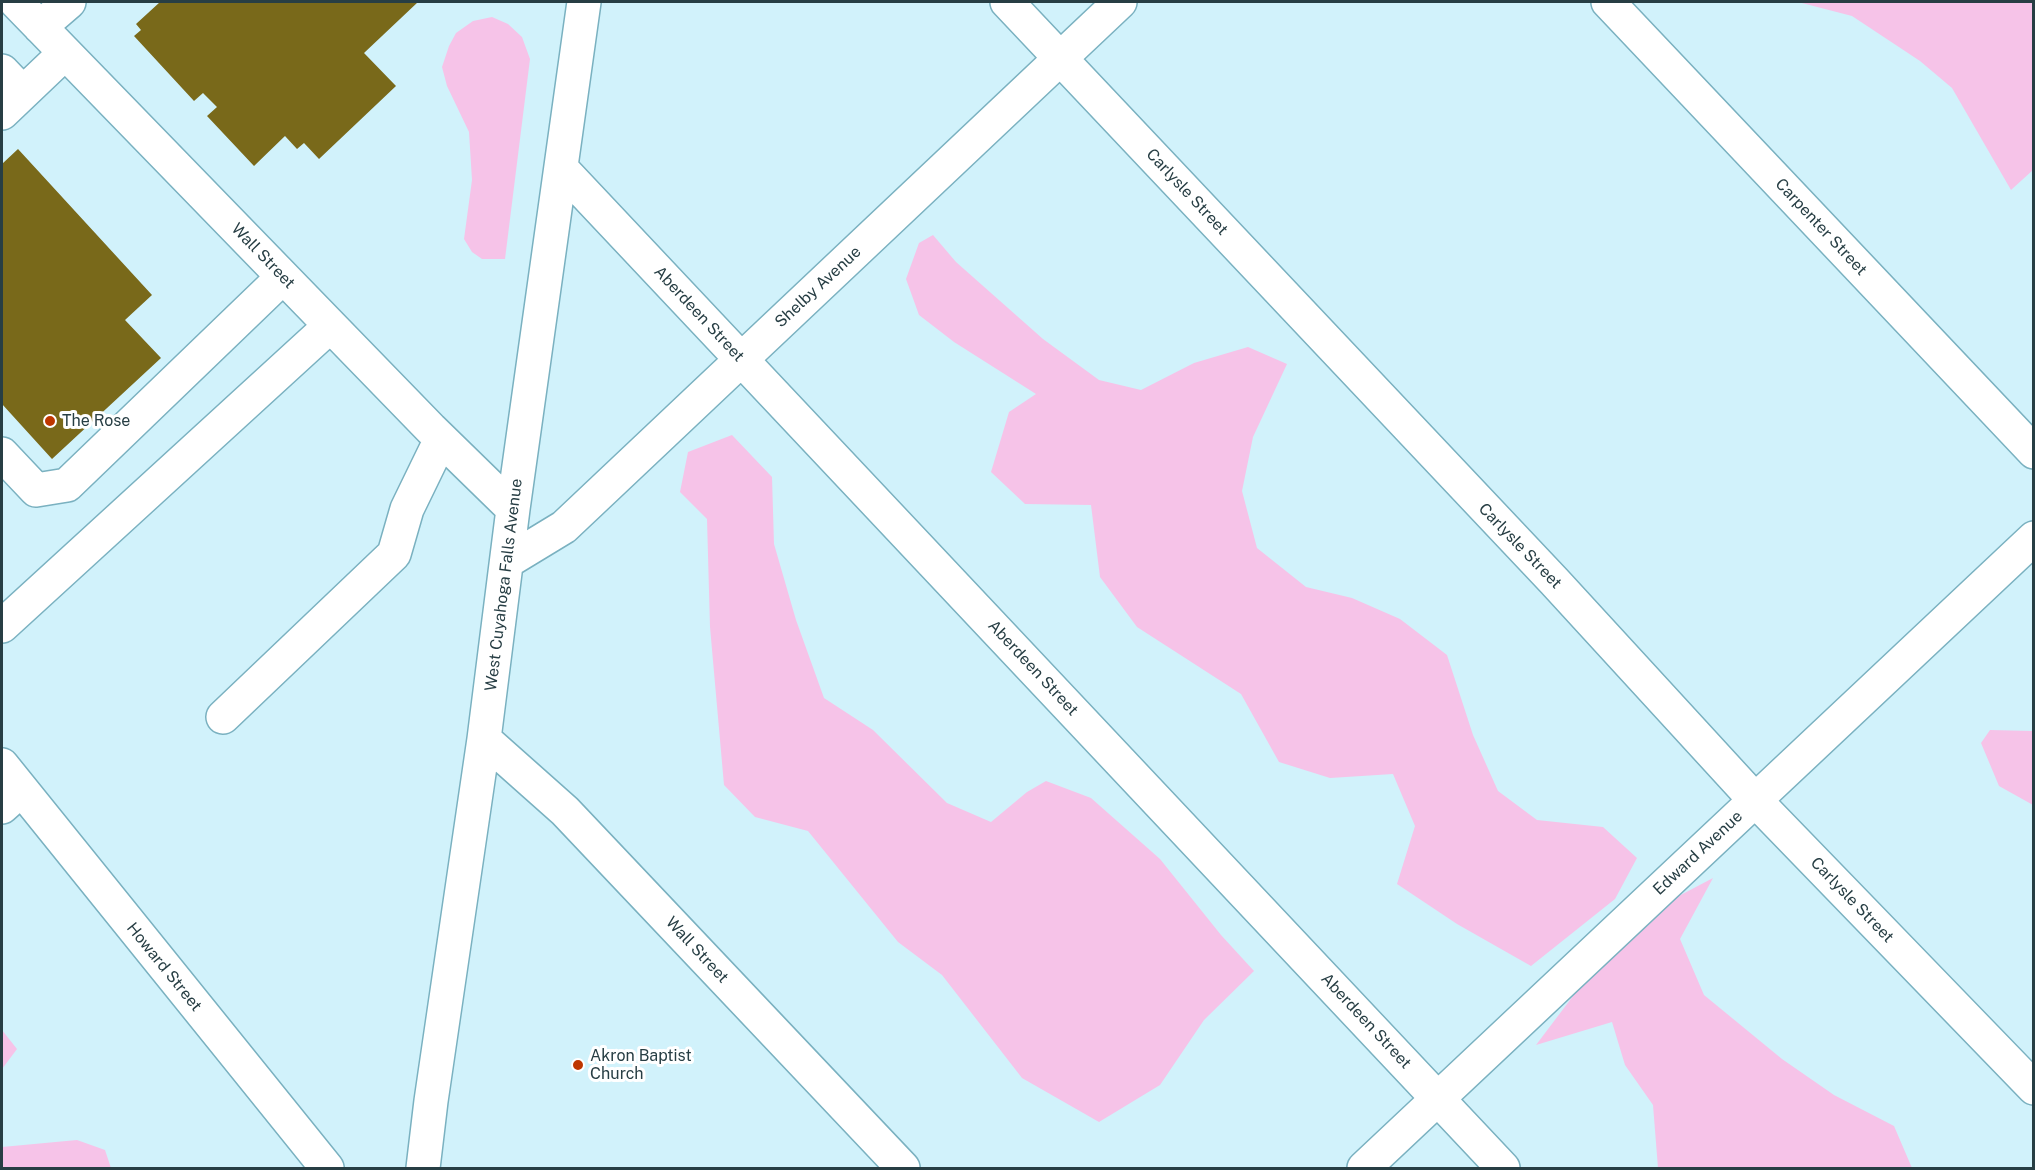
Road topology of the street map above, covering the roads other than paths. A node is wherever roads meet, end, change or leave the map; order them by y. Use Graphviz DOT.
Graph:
graph roads {
  1 [pos="16,2"];
  2 [pos="69,2"];
  3 [pos="584,2"];
  4 [pos="1007,2"];
  5 [pos="1120,2"];
  6 [pos="1608,2"];
  7 [pos="40,27"];
  8 [pos="65,52"];
  9 [pos="1060,59"];
  10 [pos="9,92"];
  11 [pos="561,168"];
  12 [pos="283,277"];
  13 [pos="330,326"];
  14 [pos="742,359"];
  15 [pos="441,439"];
  16 [pos="2034,453"];
  17 [pos="7,471"];
  18 [pos="513,509"];
  19 [pos="2034,538"];
  20 [pos="508,561"];
  21 [pos="2,626"];
  22 [pos="223,717"];
  23 [pos="484,739"];
  24 [pos="8,788"];
  25 [pos="1755,800"];
  26 [pos="2034,1088"];
  27 [pos="1438,1098"];
  28 [pos="327,1168"];
  29 [pos="423,1168"];
  30 [pos="903,1168"];
  31 [pos="1364,1168"];
  32 [pos="1503,1168"];
  1 -- 7 [label="street, Wall Street"];
  2 -- 7 [label="street"];
  3 -- 11 [label="street, West Cuyahoga Falls Avenue"];
  4 -- 9 [label="street, Carlysle Street"];
  5 -- 9 [label="street, Shelby Avenue"];
  6 -- 16 [label="street, Carpenter Street"];
  7 -- 8 [label="street, Wall Street"];
  8 -- 10 [label="street"];
  8 -- 12 [label="street, Wall Street"];
  9 -- 14 [label="street, Shelby Avenue"];
  9 -- 25 [label="street, Carlysle Street"];
  11 -- 14 [label="street, Aberdeen Street"];
  11 -- 18 [label="street, West Cuyahoga Falls Avenue"];
  12 -- 13 [label="street, Wall Street"];
  12 -- 17 [label="street"];
  13 -- 15 [label="street, Wall Street"];
  13 -- 21 [label="street"];
  14 -- 20 [label="street, Shelby Avenue"];
  14 -- 27 [label="street, Aberdeen Street"];
  15 -- 18 [label="street, Wall Street"];
  15 -- 22 [label="street"];
  18 -- 20 [label="street, West Cuyahoga Falls Avenue"];
  19 -- 25 [label="street, Edward Avenue"];
  20 -- 23 [label="street, West Cuyahoga Falls Avenue"];
  23 -- 29 [label="street, West Cuyahoga Falls Avenue"];
  23 -- 30 [label="street, Wall Street"];
  24 -- 28 [label="street, Howard Street"];
  25 -- 26 [label="street, Carlysle Street"];
  25 -- 27 [label="street, Edward Avenue"];
  27 -- 31 [label="street, Edward Avenue"];
  27 -- 32 [label="street, Aberdeen Street"];
}
